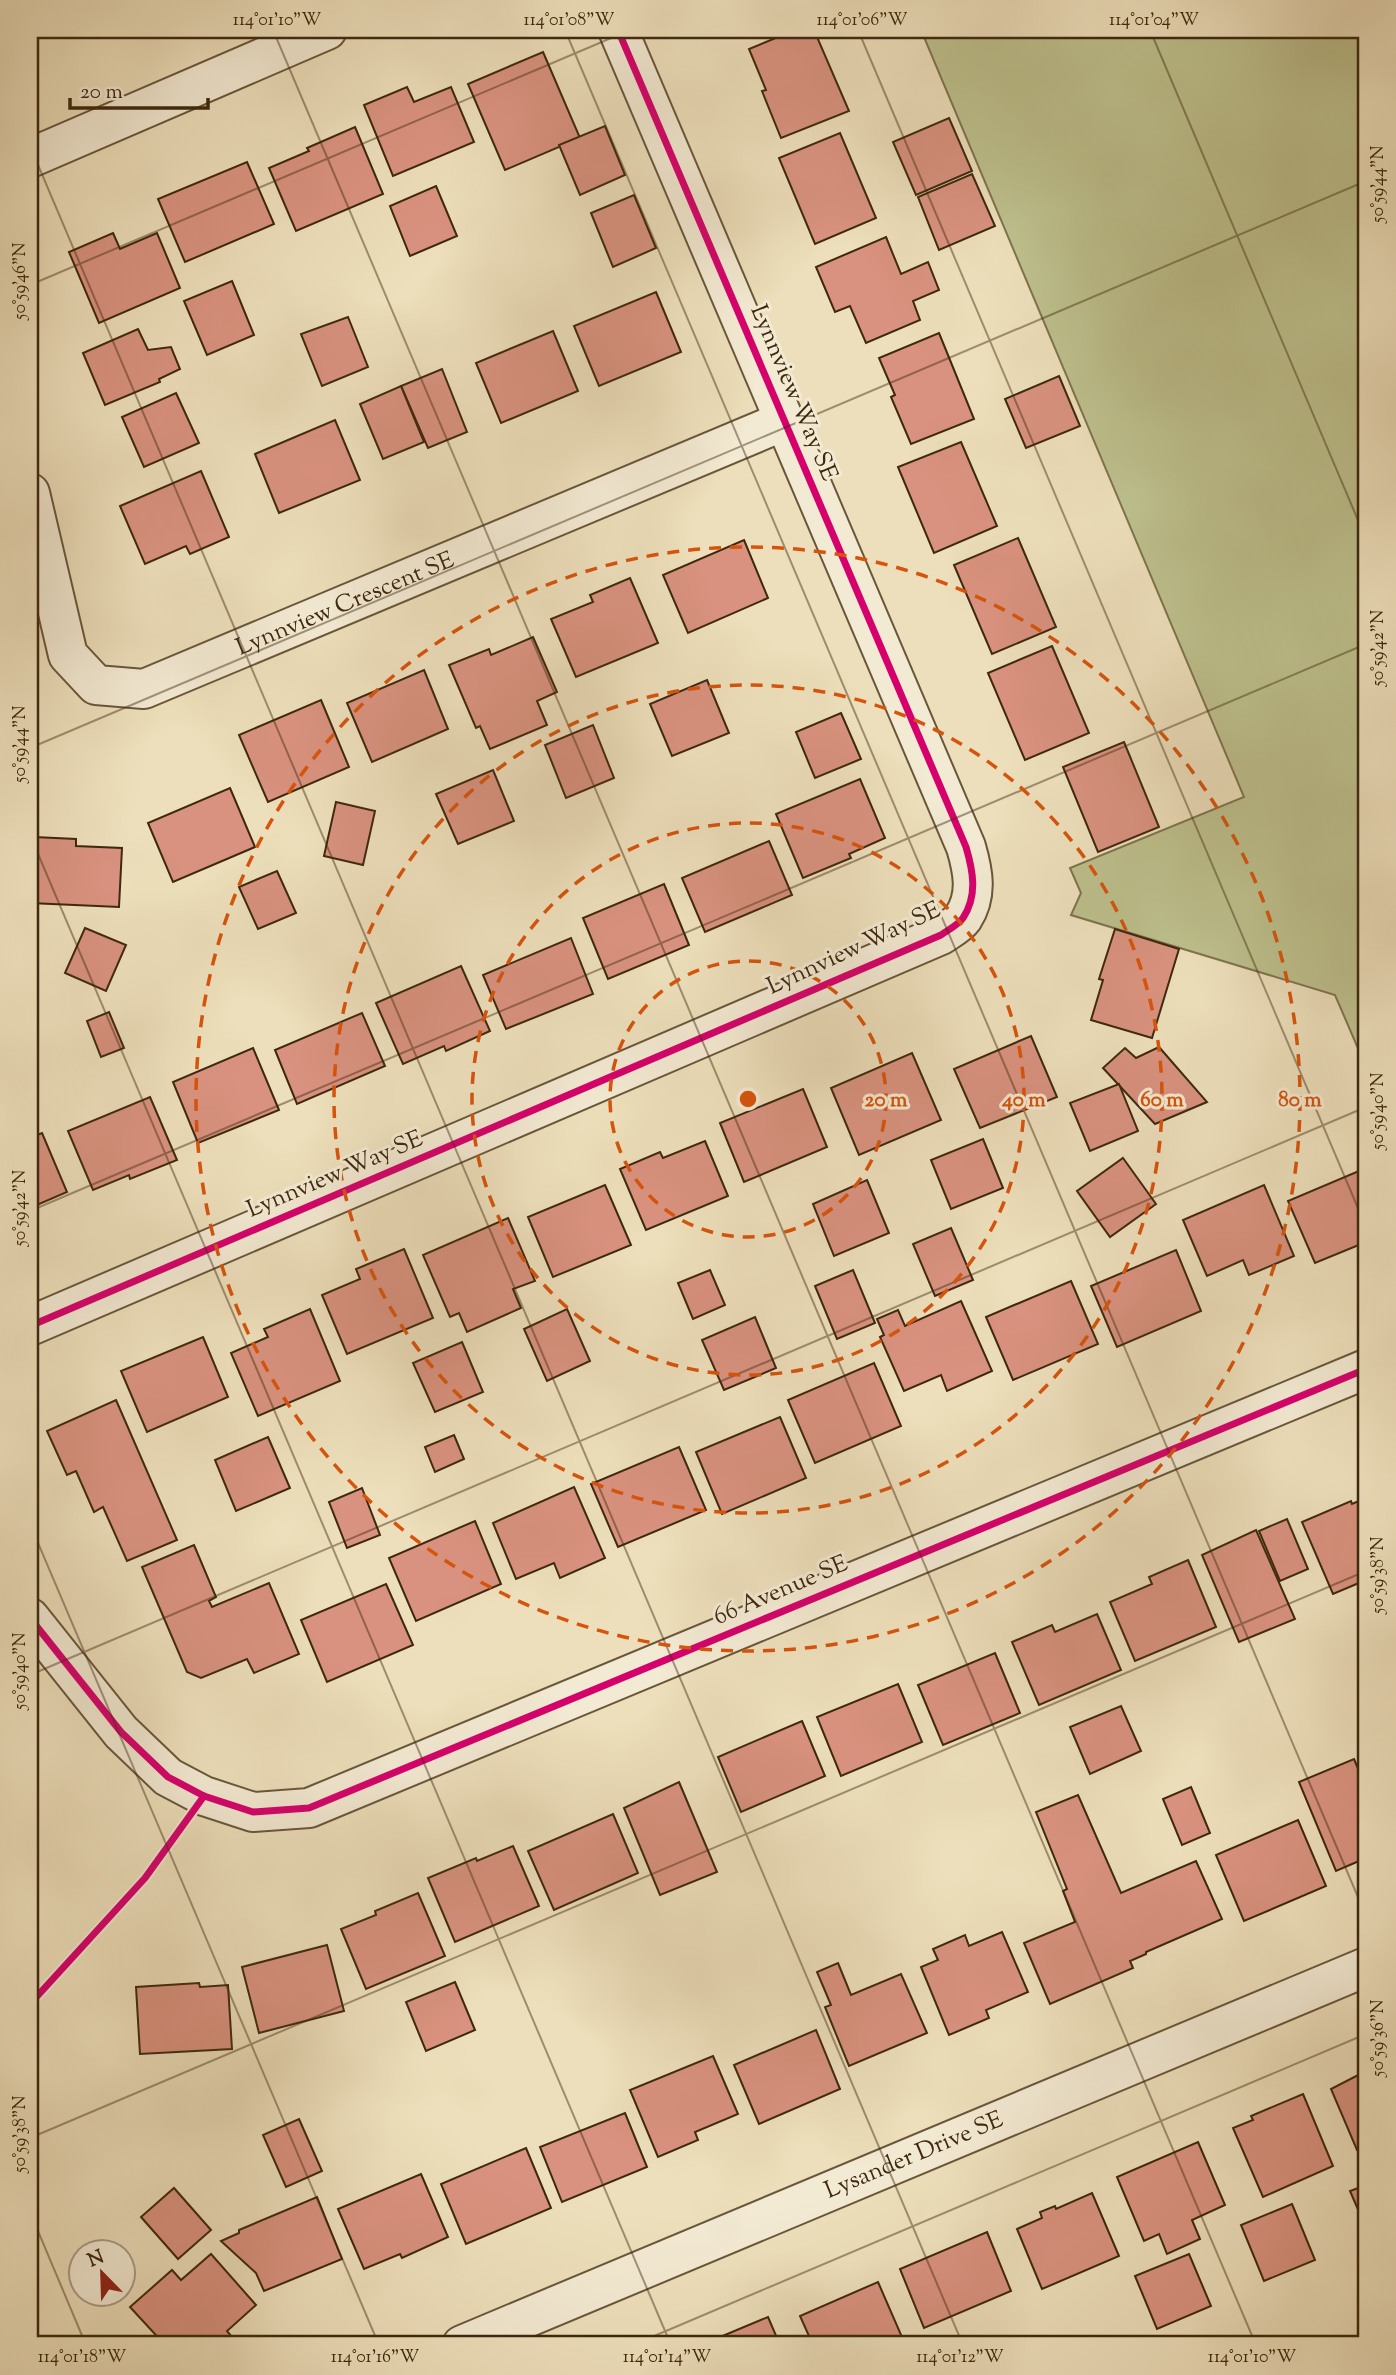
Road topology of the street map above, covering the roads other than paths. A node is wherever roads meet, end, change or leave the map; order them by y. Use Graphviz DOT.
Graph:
graph roads {
  1 [pos="327,30"];
  2 [pos="618,30"];
  3 [pos="30,158"];
  4 [pos="783,421"];
  5 [pos="30,493"];
  6 [pos="30,1326"];
  7 [pos="1366,1369"];
  8 [pos="30,1618"];
  9 [pos="1366,1967"];
  10 [pos="462,2345"];
  1 -- 3 [label="street"];
  2 -- 4 [label="street, Lynnview Way SE"];
  4 -- 5 [label="street, Lynnview Crescent SE"];
  4 -- 6 [label="street, Lynnview Way SE"];
  7 -- 8 [label="street, 66 Avenue SE"];
  9 -- 10 [label="street, Lysander Drive SE"];
}
